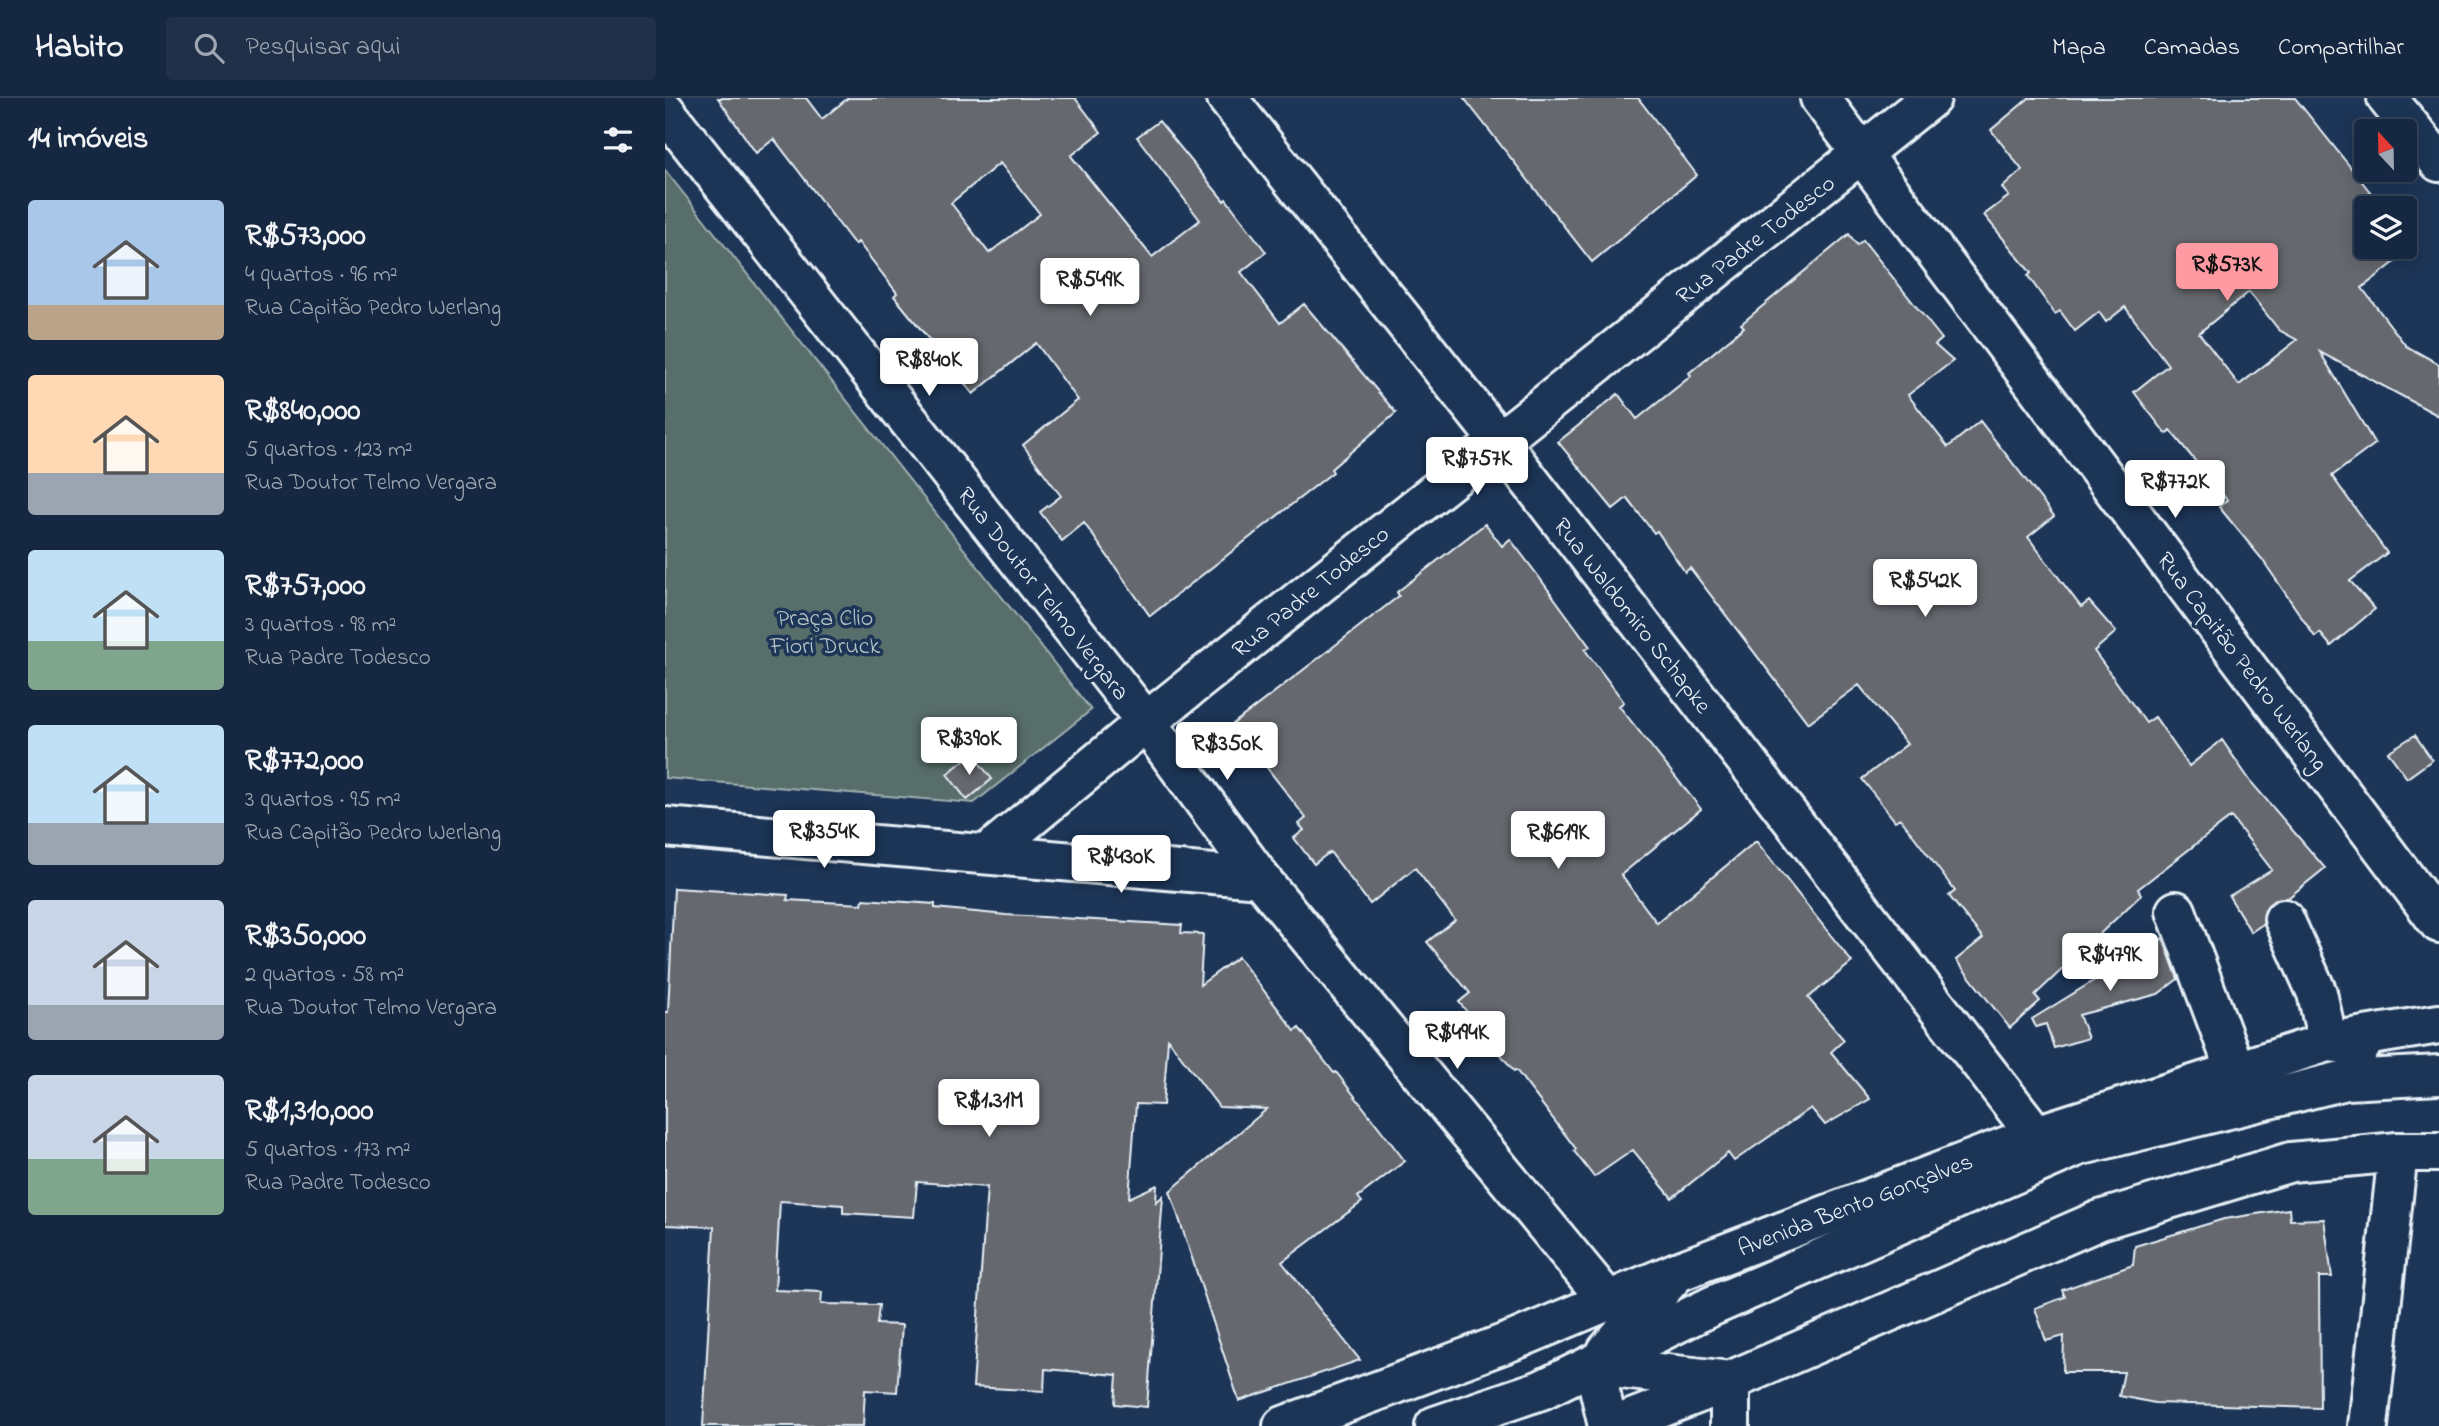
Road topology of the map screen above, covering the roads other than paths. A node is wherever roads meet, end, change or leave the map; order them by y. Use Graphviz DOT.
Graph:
graph roads {
  1 [pos="1227,98"];
  2 [pos="1820,98"];
  3 [pos="1931,98"];
  4 [pos="2387,98"];
  5 [pos="665,111"];
  6 [pos="1863,153"];
  7 [pos="2439,162"];
  8 [pos="1499,441"];
  9 [pos="1146,722"];
  10 [pos="665,827"];
  11 [pos="988,853"];
  12 [pos="1260,878"];
  13 [pos="2176,911"];
  14 [pos="2284,919"];
  15 [pos="2439,923"];
  16 [pos="2439,1024"];
  17 [pos="2328,1042"];
  18 [pos="2439,1057"];
  19 [pos="2236,1072"];
  20 [pos="2439,1075"];
  21 [pos="2036,1135"];
  22 [pos="2398,1152"];
  23 [pos="2439,1152"];
  24 [pos="1677,1272"];
  25 [pos="1609,1302"];
  26 [pos="1594,1366"];
  27 [pos="1730,1381"];
  28 [pos="1283,1426"];
  29 [pos="1435,1426"];
  30 [pos="1608,1426"];
  31 [pos="1614,1426"];
  32 [pos="1730,1426"];
  33 [pos="2368,1426"];
  1 -- 8 [label="street, Rua Waldomiro Schapke"];
  2 -- 6 [label="street, Rua Capitão Pedro Werlang"];
  3 -- 6 [label="street, Rua Padre Todesco"];
  4 -- 7 [label="street"];
  5 -- 9 [label="street, Rua Doutor Telmo Vergara"];
  6 -- 8 [label="street, Rua Padre Todesco"];
  6 -- 15 [label="street, Rua Capitão Pedro Werlang"];
  8 -- 9 [label="street, Rua Padre Todesco"];
  8 -- 21 [label="street, Rua Waldomiro Schapke"];
  9 -- 11 [label="street, Rua Padre Todesco"];
  9 -- 12 [label="street, Rua Doutor Telmo Vergara"];
  10 -- 11 [label="street"];
  11 -- 12 [label="street"];
  12 -- 25 [label="street, Rua Doutor Telmo Vergara"];
  13 -- 19 [label="street"];
  14 -- 17 [label="street"];
  16 -- 17 [label="street, Avenida Bento Gonçalves"];
  17 -- 18 [label="street"];
  17 -- 19 [label="street, Avenida Bento Gonçalves"];
  19 -- 21 [label="street, Avenida Bento Gonçalves"];
  20 -- 26 [label="street"];
  21 -- 24 [label="street, Avenida Bento Gonçalves"];
  22 -- 23 [label="street"];
  22 -- 27 [label="street"];
  22 -- 33 [label="street"];
  24 -- 25 [label="street, Avenida Bento Gonçalves"];
  24 -- 26 [label="street"];
  25 -- 28 [label="street, Avenida Bento Gonçalves"];
  26 -- 27 [label="street"];
  26 -- 29 [label="street"];
  26 -- 30 [label="street"];
  27 -- 31 [label="street"];
  27 -- 32 [label="street"];
}
